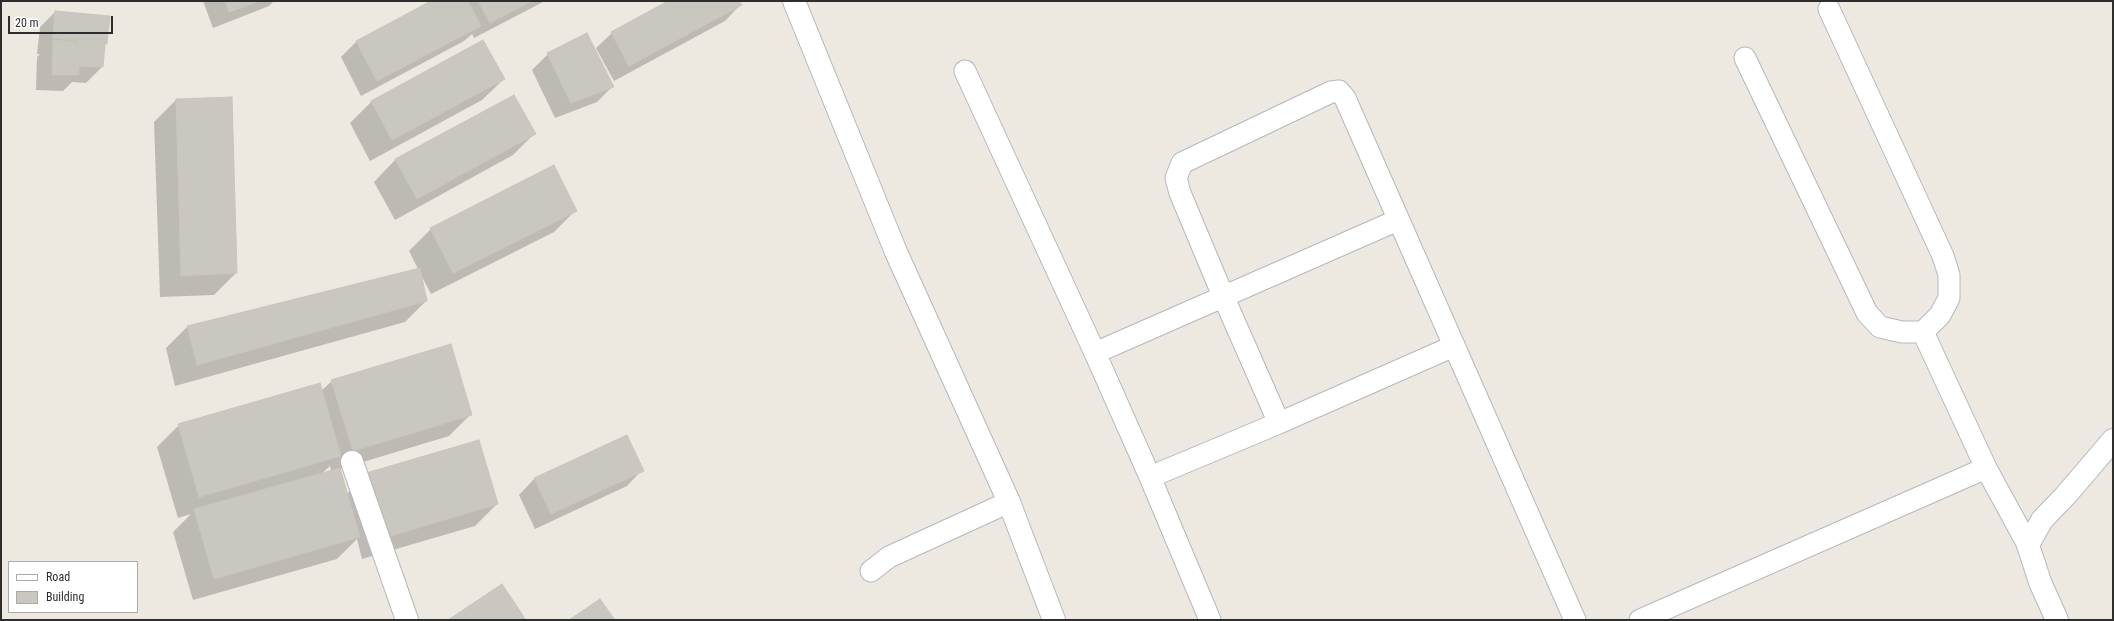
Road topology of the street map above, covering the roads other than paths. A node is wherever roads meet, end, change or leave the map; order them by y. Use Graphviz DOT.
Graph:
graph roads {
  1 [pos="794,1"];
  2 [pos="1829,9"];
  3 [pos="1745,58"];
  4 [pos="965,70"];
  5 [pos="1398,220"];
  6 [pos="1224,298"];
  7 [pos="1923,332"];
  8 [pos="1454,346"];
  9 [pos="1095,352"];
  10 [pos="1279,422"];
  11 [pos="2113,440"];
  12 [pos="352,462"];
  13 [pos="1986,468"];
  14 [pos="1150,478"];
  15 [pos="1009,502"];
  16 [pos="2028,545"];
  17 [pos="871,571"];
  18 [pos="407,620"];
  19 [pos="1054,620"];
  20 [pos="1210,620"];
  21 [pos="1576,620"];
  22 [pos="1640,620"];
  23 [pos="2057,620"];
  1 -- 15 [label="street"];
  2 -- 7 [label="lane"];
  3 -- 7 [label="lane"];
  4 -- 9 [label="lane"];
  5 -- 6 [label="lane"];
  5 -- 6 [label="lane"];
  5 -- 8 [label="lane"];
  6 -- 9 [label="lane"];
  6 -- 10 [label="lane"];
  7 -- 13 [label="lane"];
  8 -- 10 [label="lane"];
  8 -- 21 [label="lane"];
  9 -- 14 [label="lane"];
  10 -- 14 [label="lane"];
  11 -- 16 [label="street"];
  12 -- 18 [label="street"];
  13 -- 16 [label="lane"];
  13 -- 22 [label="lane"];
  14 -- 20 [label="lane"];
  15 -- 17 [label="lane"];
  15 -- 19 [label="street"];
  16 -- 23 [label="street"];
}
